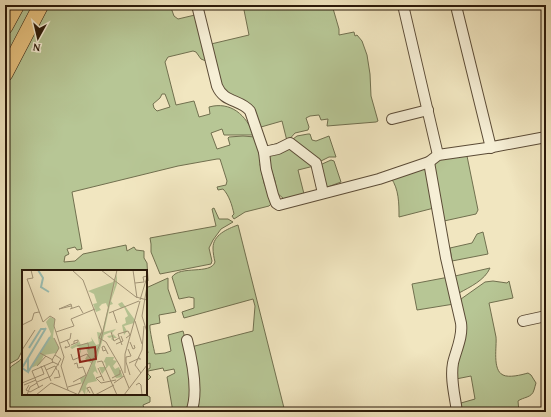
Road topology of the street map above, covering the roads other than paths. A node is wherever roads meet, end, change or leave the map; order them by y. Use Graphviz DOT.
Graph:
graph roads {
  1 [pos="17,5"];
  2 [pos="41,5"];
  3 [pos="197,5"];
  4 [pos="403,5"];
  5 [pos="457,10"];
  6 [pos="5,27"];
  7 [pos="5,74"];
  8 [pos="428,110"];
  9 [pos="392,119"];
  10 [pos="546,137"];
  11 [pos="490,148"];
  12 [pos="264,152"];
  13 [pos="438,154"];
  14 [pos="429,162"];
  15 [pos="323,193"];
  16 [pos="546,316"];
  17 [pos="523,321"];
  18 [pos="187,340"];
  19 [pos="191,412"];
  20 [pos="457,412"];
  1 -- 6 [label="highway"];
  2 -- 7 [label="highway"];
  3 -- 12 [label="street"];
  4 -- 8 [label="street"];
  5 -- 11 [label="street"];
  8 -- 9 [label="street"];
  8 -- 13 [label="street"];
  10 -- 11 [label="street"];
  11 -- 13 [label="street"];
  12 -- 15 [label="street"];
  12 -- 15 [label="street"];
  13 -- 14 [label="street"];
  14 -- 15 [label="street"];
  14 -- 20 [label="street"];
  16 -- 17 [label="street"];
  18 -- 19 [label="street"];
}
